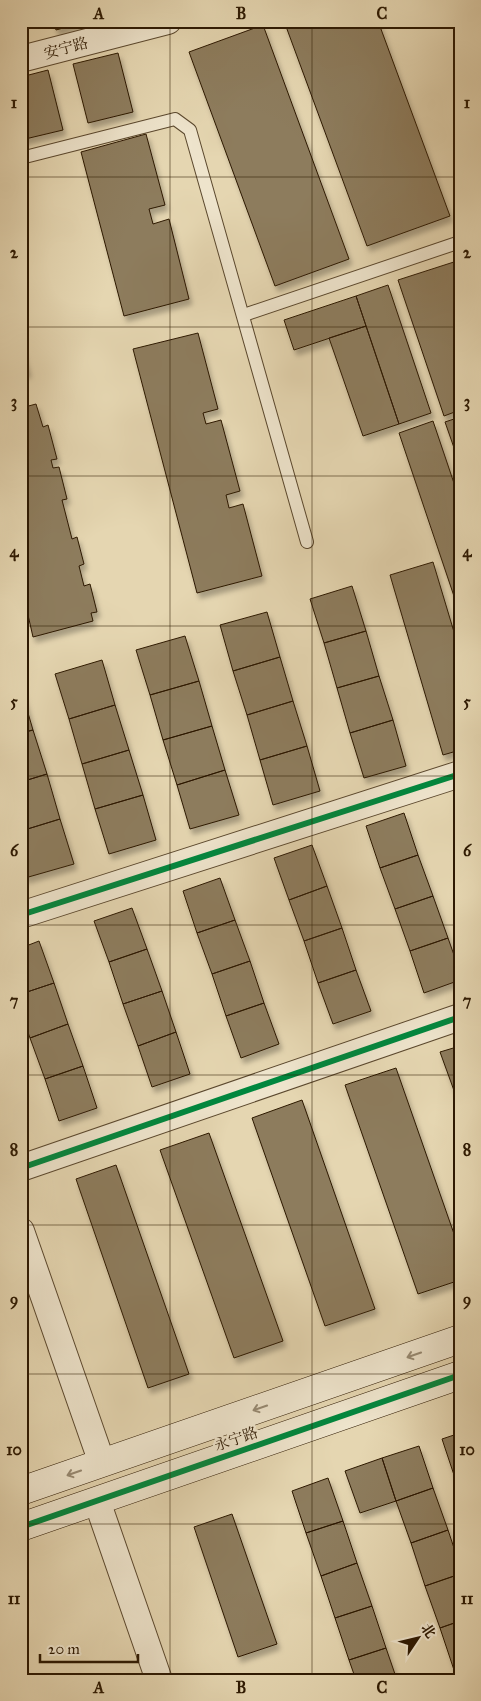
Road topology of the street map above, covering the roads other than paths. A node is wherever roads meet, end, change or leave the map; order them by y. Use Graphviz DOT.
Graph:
graph roads {
  1 [pos="168,21"];
  2 [pos="21,59"];
  3 [pos="21,158"];
  4 [pos="460,242"];
  5 [pos="244,315"];
  6 [pos="307,542"];
  7 [pos="460,774"];
  8 [pos="21,915"];
  9 [pos="460,1017"];
  10 [pos="21,1168"];
  11 [pos="21,1231"];
  12 [pos="460,1339"];
  13 [pos="460,1375"];
  14 [pos="102,1463"];
  15 [pos="21,1491"];
  16 [pos="97,1501"];
  17 [pos="21,1527"];
  18 [pos="159,1680"];
  1 -- 2 [label="street, 安宁路"];
  3 -- 5 [label="lane"];
  4 -- 5 [label="lane"];
  5 -- 6 [label="lane"];
  7 -- 8 [label="street"];
  9 -- 10 [label="street"];
  11 -- 14 [label="street"];
  12 -- 14 [label="street, 永宁路, one-way"];
  13 -- 16 [label="street, 永宁路"];
  14 -- 15 [label="street, 永宁路, one-way"];
  16 -- 17 [label="street, 永宁路"];
  16 -- 18 [label="street"];
}
